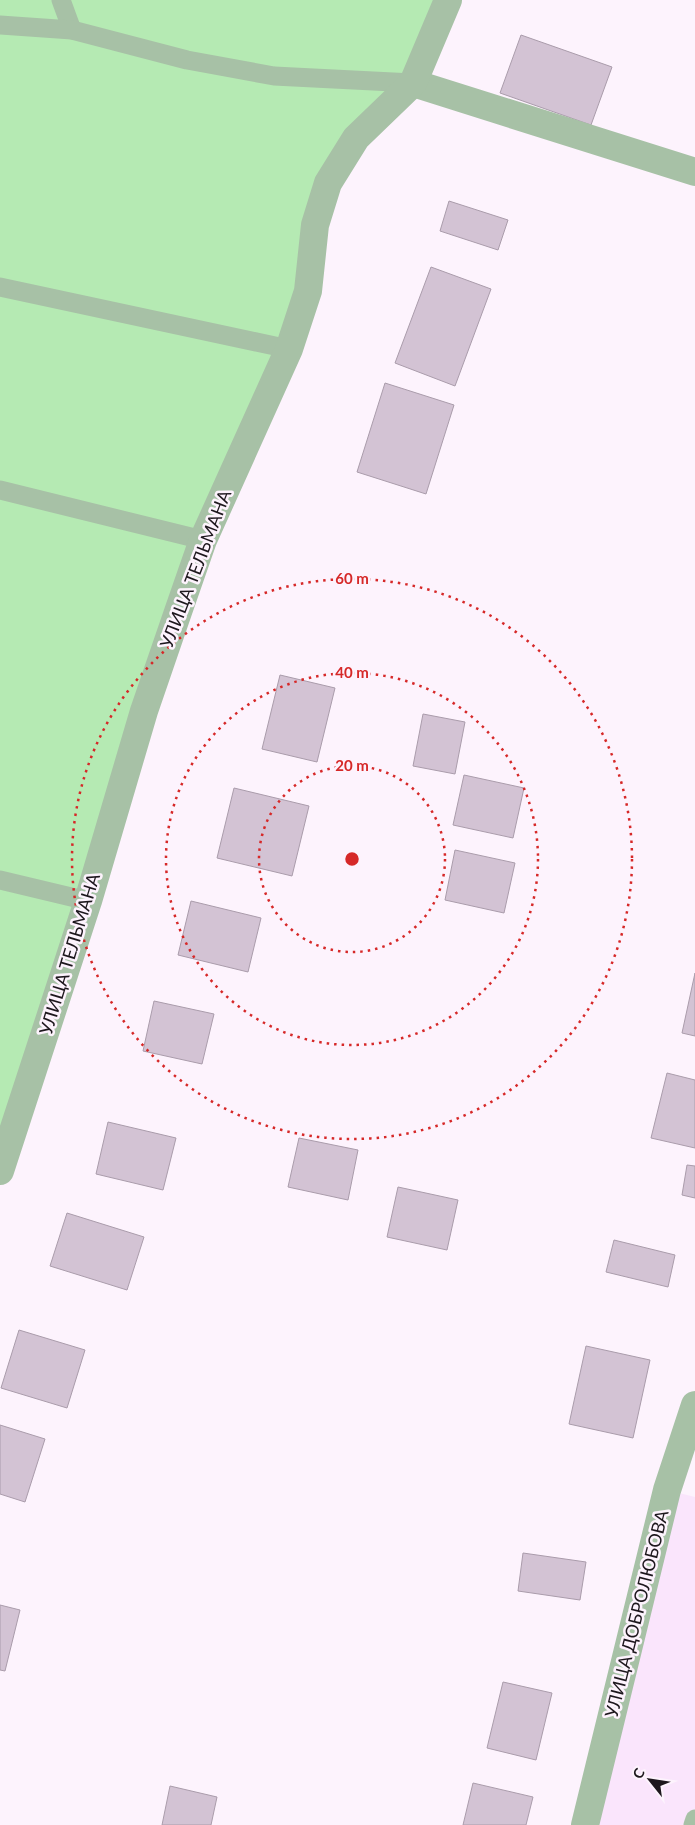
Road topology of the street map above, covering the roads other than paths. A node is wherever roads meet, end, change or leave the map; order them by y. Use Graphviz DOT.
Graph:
graph roads {
  1 [pos="61,0"];
  2 [pos="448,0"];
  3 [pos="0,25"];
  4 [pos="72,30"];
  5 [pos="413,83"];
  6 [pos="695,172"];
  7 [pos="0,286"];
  8 [pos="289,349"];
  9 [pos="0,490"];
  10 [pos="203,540"];
  11 [pos="0,880"];
  12 [pos="88,901"];
  13 [pos="0,1171"];
  14 [pos="695,1404"];
  15 [pos="695,1819"];
  16 [pos="585,1825"];
  17 [pos="693,1825"];
  1 -- 4 [label="lane"];
  2 -- 5 [label="street, УЛИЦА ТЕЛЬМАНА"];
  3 -- 4 [label="lane"];
  4 -- 5 [label="lane"];
  5 -- 6 [label="street"];
  5 -- 8 [label="street, УЛИЦА ТЕЛЬМАНА"];
  7 -- 8 [label="lane"];
  8 -- 10 [label="street, УЛИЦА ТЕЛЬМАНА"];
  9 -- 10 [label="lane"];
  10 -- 12 [label="street, УЛИЦА ТЕЛЬМАНА"];
  11 -- 12 [label="lane"];
  12 -- 13 [label="street, УЛИЦА ТЕЛЬМАНА"];
  14 -- 16 [label="street, УЛИЦА ДОБРОЛЮБОВА"];
  15 -- 17 [label="lane"];
}
